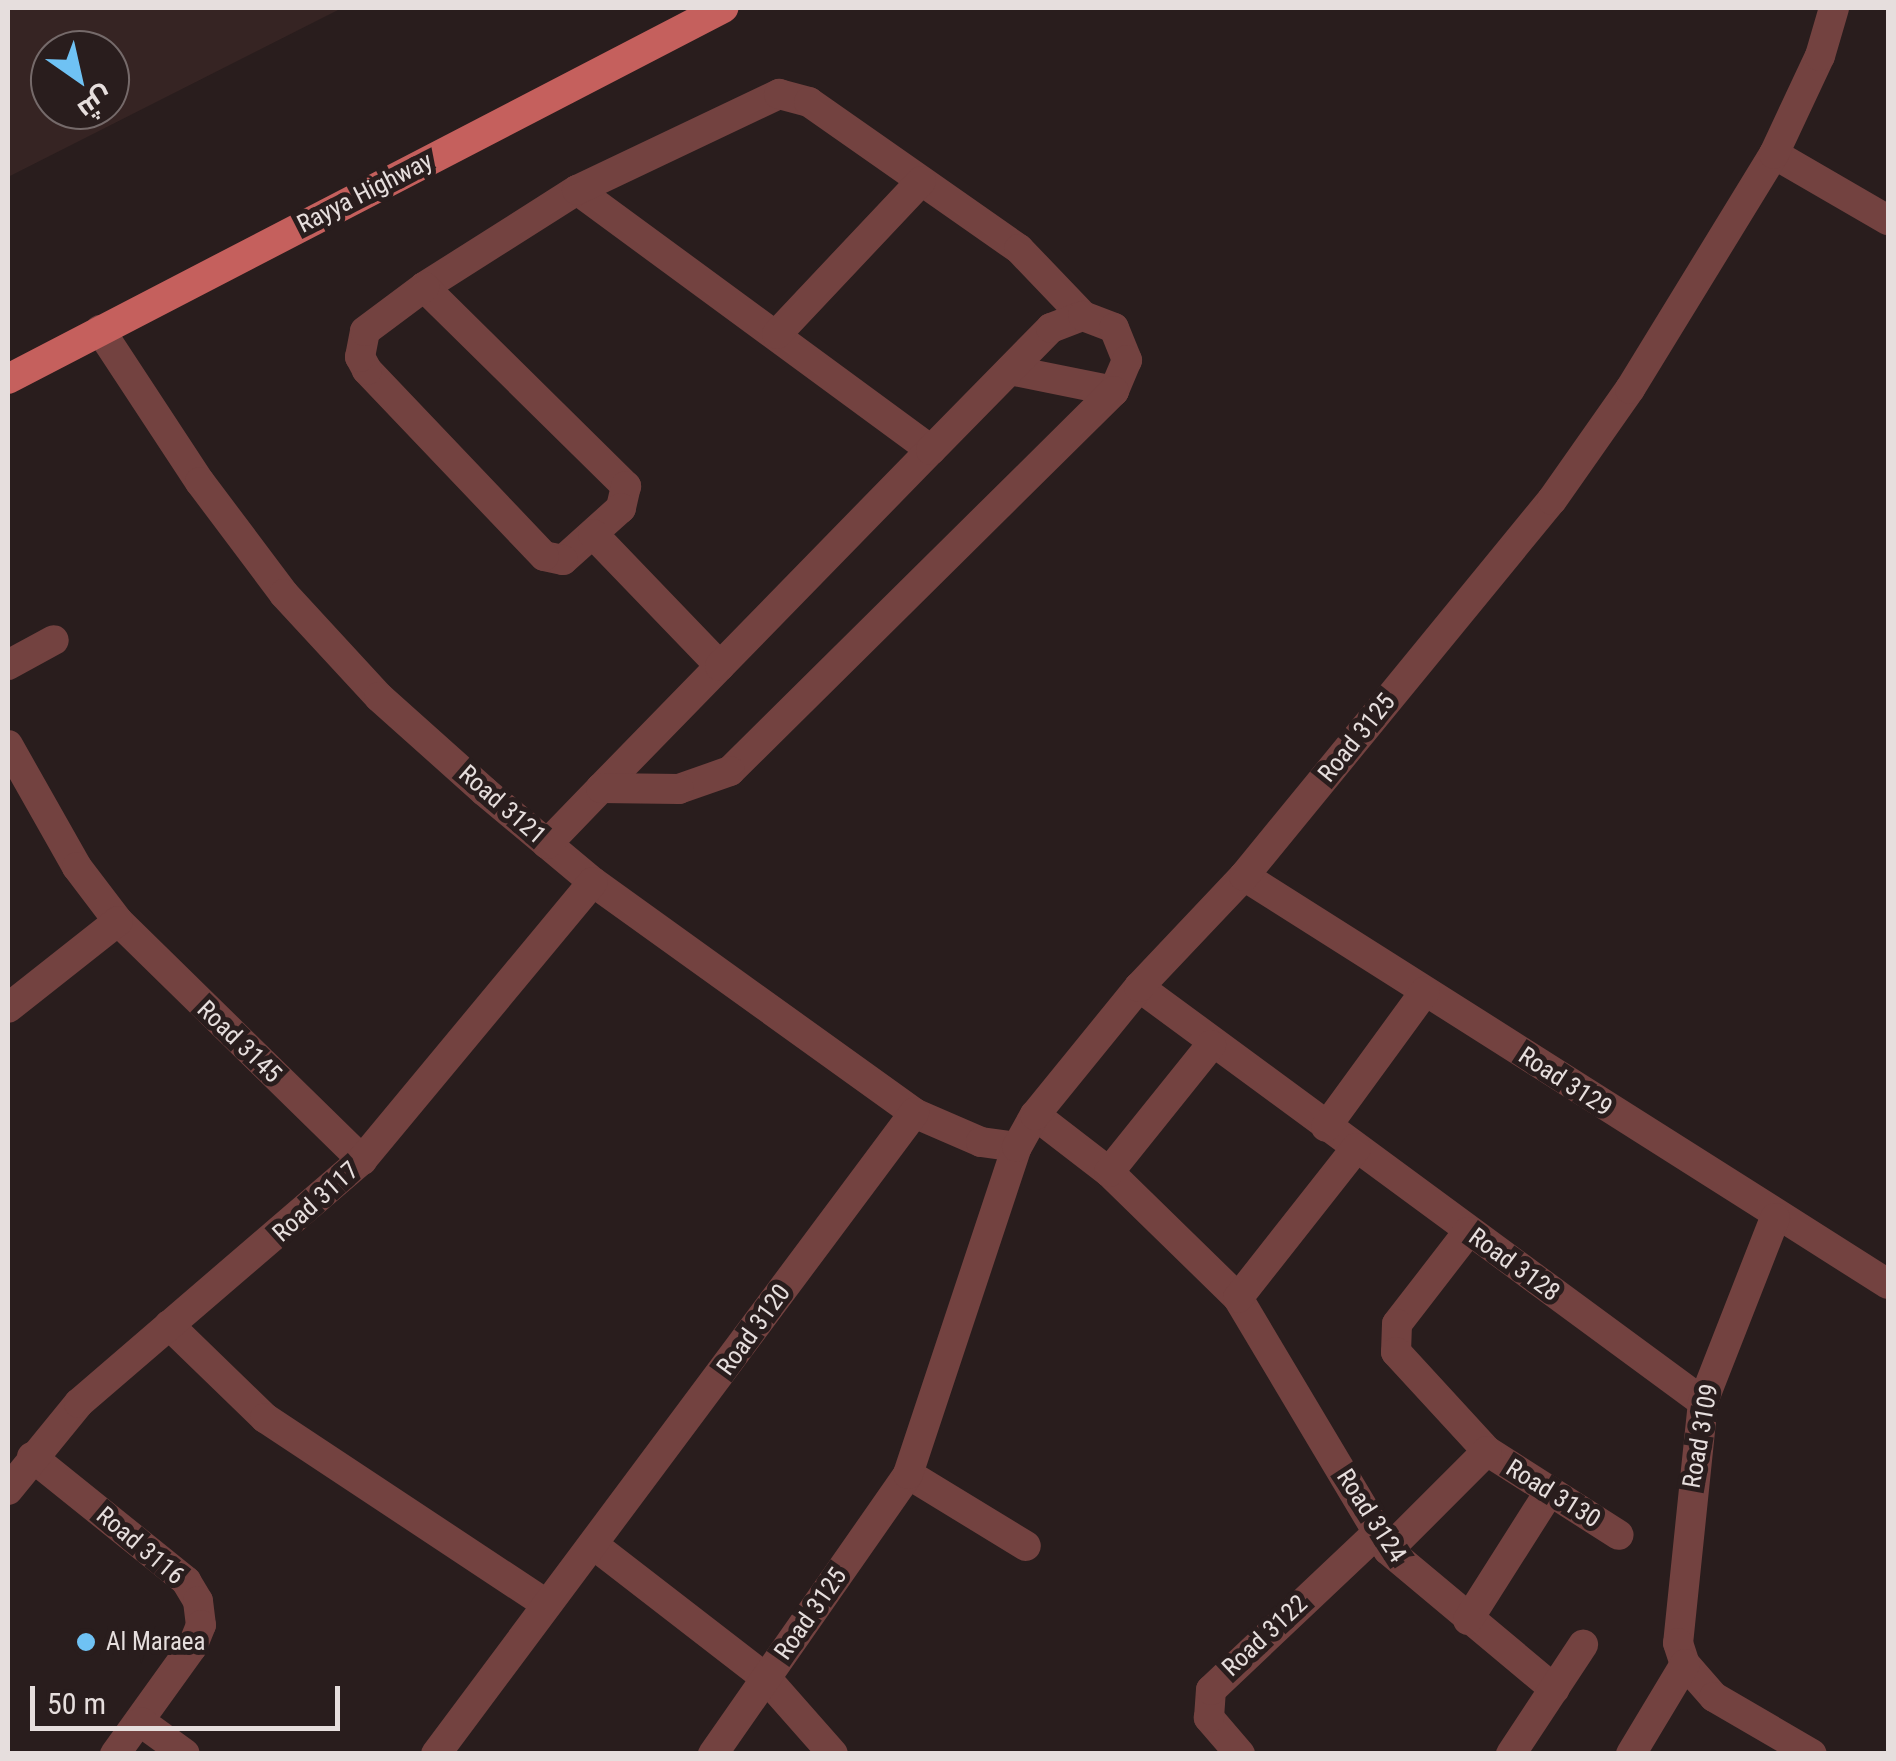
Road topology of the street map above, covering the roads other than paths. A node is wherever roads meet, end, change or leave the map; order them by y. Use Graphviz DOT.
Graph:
graph roads {
  1 [pos="722,8"];
  2 [pos="1834,8"];
  3 [pos="1774,154"];
  4 [pos="921,181"];
  5 [pos="577,190"];
  6 [pos="1888,220"];
  7 [pos="424,286"];
  8 [pos="1083,316"];
  9 [pos="100,330"];
  10 [pos="777,334"];
  11 [pos="1010,370"];
  12 [pos="8,379"];
  13 [pos="1114,392"];
  14 [pos="931,450"];
  15 [pos="593,534"];
  16 [pos="54,640"];
  17 [pos="8,665"];
  18 [pos="720,666"];
  19 [pos="8,745"];
  20 [pos="601,788"];
  21 [pos="547,844"];
  22 [pos="1244,876"];
  23 [pos="593,882"];
  24 [pos="118,921"];
  25 [pos="1138,986"];
  26 [pos="1425,991"];
  27 [pos="8,1008"];
  28 [pos="1212,1045"];
  29 [pos="914,1114"];
  30 [pos="1035,1115"];
  31 [pos="1326,1127"];
  32 [pos="1017,1147"];
  33 [pos="1356,1148"];
  34 [pos="362,1160"];
  35 [pos="1109,1172"];
  36 [pos="1775,1218"];
  37 [pos="1468,1232"];
  38 [pos="1888,1284"];
  39 [pos="1238,1298"];
  40 [pos="169,1325"];
  41 [pos="1703,1402"];
  42 [pos="1488,1451"];
  43 [pos="32,1457"];
  44 [pos="908,1474"];
  45 [pos="8,1490"];
  46 [pos="1548,1494"];
  47 [pos="1619,1535"];
  48 [pos="1382,1541"];
  49 [pos="595,1546"];
  50 [pos="1026,1546"];
  51 [pos="547,1605"];
  52 [pos="1468,1620"];
  53 [pos="1583,1645"];
  54 [pos="1685,1664"];
  55 [pos="766,1678"];
  56 [pos="1554,1689"];
  57 [pos="142,1722"];
  58 [pos="115,1754"];
  59 [pos="184,1754"];
  60 [pos="436,1754"];
  61 [pos="713,1754"];
  62 [pos="834,1754"];
  63 [pos="1240,1754"];
  64 [pos="1511,1754"];
  65 [pos="1631,1754"];
  66 [pos="1812,1754"];
  1 -- 9 [label="main road, Rayya Highway"];
  2 -- 3 [label="street, Road 3125"];
  3 -- 6 [label="street"];
  3 -- 22 [label="street, Road 3125"];
  4 -- 5 [label="street"];
  4 -- 8 [label="street"];
  4 -- 10 [label="street"];
  5 -- 7 [label="street"];
  5 -- 10 [label="street"];
  7 -- 15 [label="street"];
  7 -- 15 [label="street"];
  8 -- 11 [label="street"];
  8 -- 13 [label="street"];
  9 -- 12 [label="main road, Rayya Highway"];
  9 -- 21 [label="street, Road 3121"];
  10 -- 14 [label="street"];
  11 -- 13 [label="street"];
  11 -- 14 [label="street"];
  13 -- 20 [label="street"];
  14 -- 18 [label="street"];
  15 -- 18 [label="street"];
  16 -- 17 [label="street"];
  18 -- 20 [label="street"];
  19 -- 24 [label="street, Road 3145"];
  20 -- 21 [label="street"];
  21 -- 23 [label="street, Road 3121"];
  22 -- 25 [label="street, Road 3125"];
  22 -- 26 [label="street, Road 3129"];
  23 -- 29 [label="street, Road 3121"];
  23 -- 34 [label="street, Road 3117"];
  24 -- 27 [label="street"];
  24 -- 34 [label="street, Road 3145"];
  25 -- 28 [label="street, Road 3128"];
  25 -- 30 [label="street, Road 3125"];
  26 -- 31 [label="street"];
  26 -- 36 [label="street, Road 3129"];
  28 -- 31 [label="street, Road 3128"];
  28 -- 35 [label="street"];
  29 -- 32 [label="street, Road 3121"];
  29 -- 49 [label="street, Road 3120"];
  30 -- 32 [label="street, Road 3125"];
  30 -- 35 [label="street, Road 3124"];
  31 -- 33 [label="street, Road 3128"];
  32 -- 44 [label="street, Road 3125"];
  33 -- 37 [label="street, Road 3128"];
  33 -- 39 [label="street"];
  34 -- 40 [label="street, Road 3117"];
  35 -- 39 [label="street, Road 3124"];
  36 -- 38 [label="street, Road 3129"];
  36 -- 41 [label="street, Road 3109"];
  37 -- 41 [label="street, Road 3128"];
  37 -- 42 [label="street, Road 3130"];
  39 -- 48 [label="street, Road 3124"];
  40 -- 43 [label="street, Road 3117"];
  40 -- 51 [label="street"];
  41 -- 54 [label="street, Road 3109"];
  42 -- 46 [label="street, Road 3130"];
  42 -- 48 [label="street, Road 3130"];
  43 -- 45 [label="street, Road 3117"];
  43 -- 57 [label="street, Road 3116"];
  44 -- 50 [label="street"];
  44 -- 55 [label="street, Road 3125"];
  46 -- 47 [label="street, Road 3130"];
  46 -- 52 [label="street"];
  48 -- 52 [label="street, Road 3124"];
  48 -- 63 [label="street, Road 3122"];
  49 -- 51 [label="street, Road 3120"];
  49 -- 55 [label="street"];
  51 -- 60 [label="street, Road 3120"];
  52 -- 56 [label="street, Road 3124"];
  53 -- 56 [label="street"];
  54 -- 65 [label="street"];
  54 -- 66 [label="street"];
  55 -- 61 [label="street, Road 3125"];
  55 -- 62 [label="street"];
  56 -- 64 [label="street"];
  57 -- 58 [label="street, Road 3116"];
  57 -- 59 [label="street"];
}
